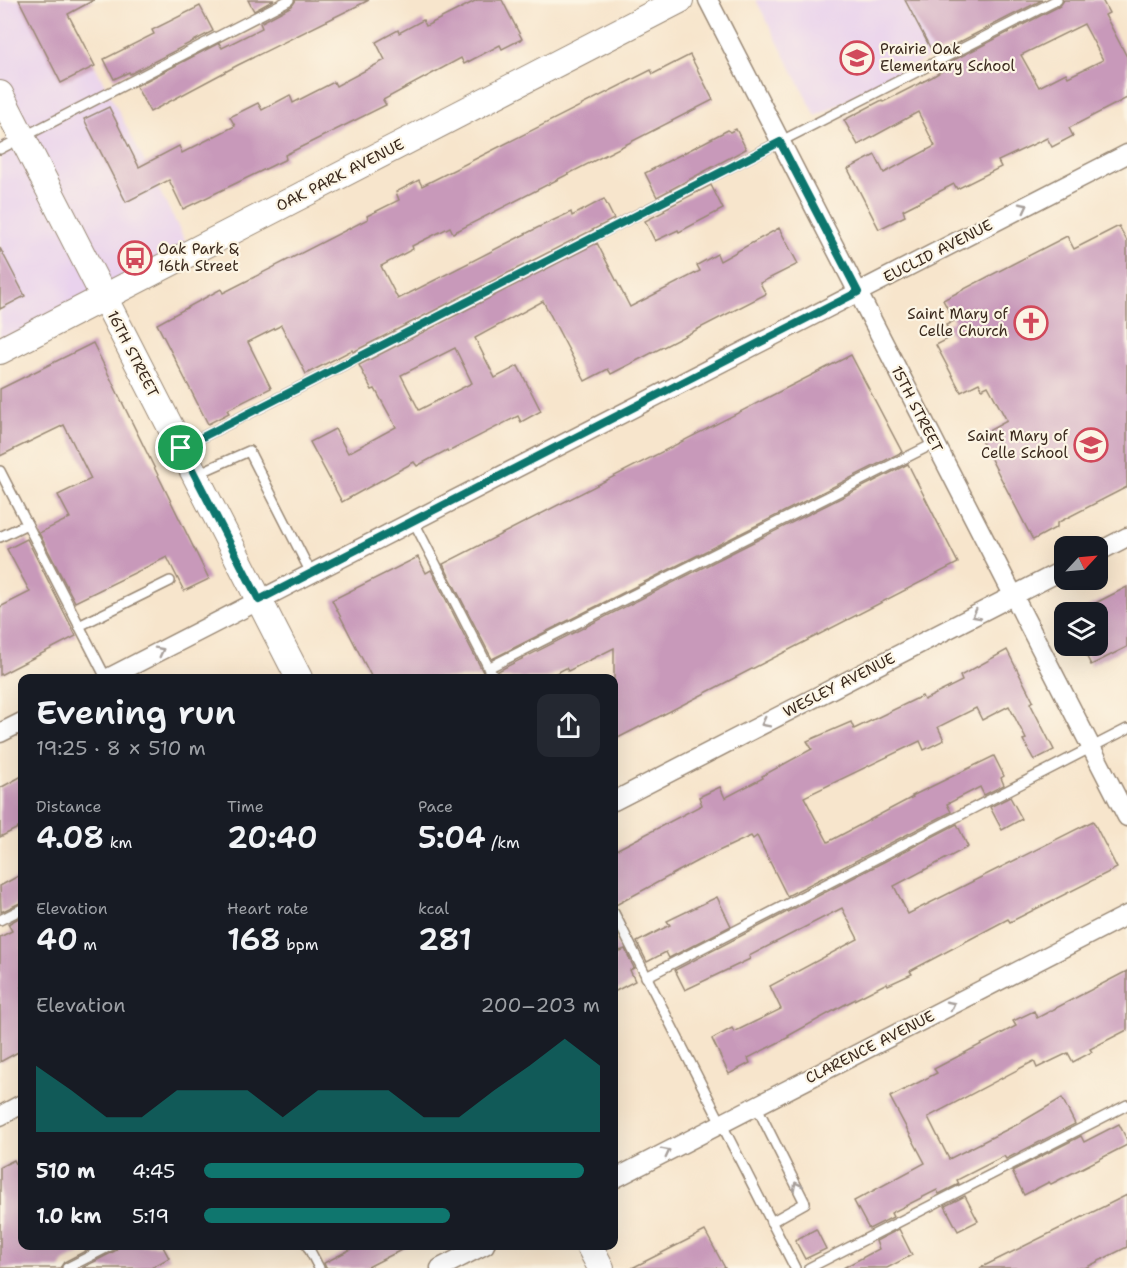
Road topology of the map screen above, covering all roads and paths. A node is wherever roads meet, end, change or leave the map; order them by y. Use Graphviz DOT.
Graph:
graph roads {
  1 [pos="289,0"];
  2 [pos="680,0"];
  3 [pos="708,0"];
  4 [pos="1057,0"];
  5 [pos="0,94"];
  6 [pos="780,142"];
  7 [pos="11,143"];
  8 [pos="1127,154"];
  9 [pos="858,292"];
  10 [pos="104,297"];
  11 [pos="0,351"];
  12 [pos="935,443"];
  13 [pos="181,448"];
  14 [pos="0,471"];
  15 [pos="195,475"];
  16 [pos="414,522"];
  17 [pos="27,524"];
  18 [pos="0,537"];
  19 [pos="1127,537"];
  20 [pos="1108,547"];
  21 [pos="311,573"];
  22 [pos="1054,575"];
  23 [pos="170,581"];
  24 [pos="1013,596"];
  25 [pos="259,600"];
  26 [pos="79,626"];
  27 [pos="489,668"];
  28 [pos="105,674"];
  29 [pos="115,674"];
  30 [pos="297,674"];
  31 [pos="492,674"];
  32 [pos="18,724"];
  33 [pos="1127,729"];
  34 [pos="0,733"];
  35 [pos="1091,747"];
  36 [pos="618,799"];
  37 [pos="1127,817"];
  38 [pos="18,911"];
  39 [pos="1127,915"];
  40 [pos="0,920"];
  41 [pos="618,921"];
  42 [pos="646,977"];
  43 [pos="756,1105"];
  44 [pos="1127,1105"];
  45 [pos="18,1106"];
  46 [pos="0,1116"];
  47 [pos="721,1124"];
  48 [pos="618,1177"];
  49 [pos="771,1222"];
  50 [pos="102,1250"];
  51 [pos="310,1250"];
  52 [pos="475,1250"];
  53 [pos="592,1250"];
  54 [pos="67,1268"];
  55 [pos="319,1268"];
  56 [pos="440,1268"];
  57 [pos="601,1268"];
  58 [pos="795,1268"];
  59 [pos="809,1268"];
  1 -- 7 [label="lane"];
  2 -- 10 [label="street, OAK PARK AVENUE"];
  3 -- 6 [label="street, 15TH STREET"];
  4 -- 6 [label="lane"];
  5 -- 7 [label="street, 16TH STREET"];
  6 -- 9 [label="street, 15TH STREET"];
  6 -- 13 [label="lane"];
  7 -- 10 [label="street, 16TH STREET"];
  9 -- 8 [label="street, EUCLID AVENUE, one-way"];
  9 -- 12 [label="street, 15TH STREET"];
  9 -- 16 [label="street, EUCLID AVENUE"];
  10 -- 11 [label="street, OAK PARK AVENUE"];
  10 -- 13 [label="street, 16TH STREET"];
  12 -- 24 [label="street, 15TH STREET"];
  12 -- 27 [label="lane"];
  13 -- 15 [label="street, 16TH STREET"];
  14 -- 17 [label="lane"];
  15 -- 21 [label="lane"];
  15 -- 25 [label="street, 16TH STREET"];
  16 -- 21 [label="street, EUCLID AVENUE"];
  16 -- 27 [label="lane"];
  17 -- 18 [label="lane"];
  17 -- 26 [label="lane"];
  19 -- 20 [label="street"];
  21 -- 25 [label="street, EUCLID AVENUE"];
  22 -- 24 [label="street, WESLEY AVENUE"];
  23 -- 26 [label="lane"];
  24 -- 35 [label="street, 15TH STREET"];
  24 -- 36 [label="street, WESLEY AVENUE, one-way"];
  29 -- 25 [label="street, EUCLID AVENUE, one-way"];
  25 -- 30 [label="street, 16TH STREET"];
  26 -- 28 [label="lane"];
  27 -- 31 [label="lane"];
  32 -- 34 [label="street"];
  33 -- 35 [label="lane"];
  35 -- 37 [label="street, 15TH STREET"];
  35 -- 42 [label="lane"];
  38 -- 40 [label="lane"];
  43 -- 39 [label="street, CLARENCE AVENUE, one-way"];
  41 -- 42 [label="lane"];
  42 -- 47 [label="lane"];
  43 -- 47 [label="street, CLARENCE AVENUE"];
  49 -- 43 [label="lane, one-way"];
  44 -- 59 [label="lane"];
  45 -- 46 [label="street"];
  48 -- 47 [label="street, CLARENCE AVENUE, one-way"];
  47 -- 49 [label="lane"];
  49 -- 58 [label="lane"];
  50 -- 54 [label="lane"];
  51 -- 55 [label="lane"];
  52 -- 56 [label="street"];
  53 -- 57 [label="street"];
}
